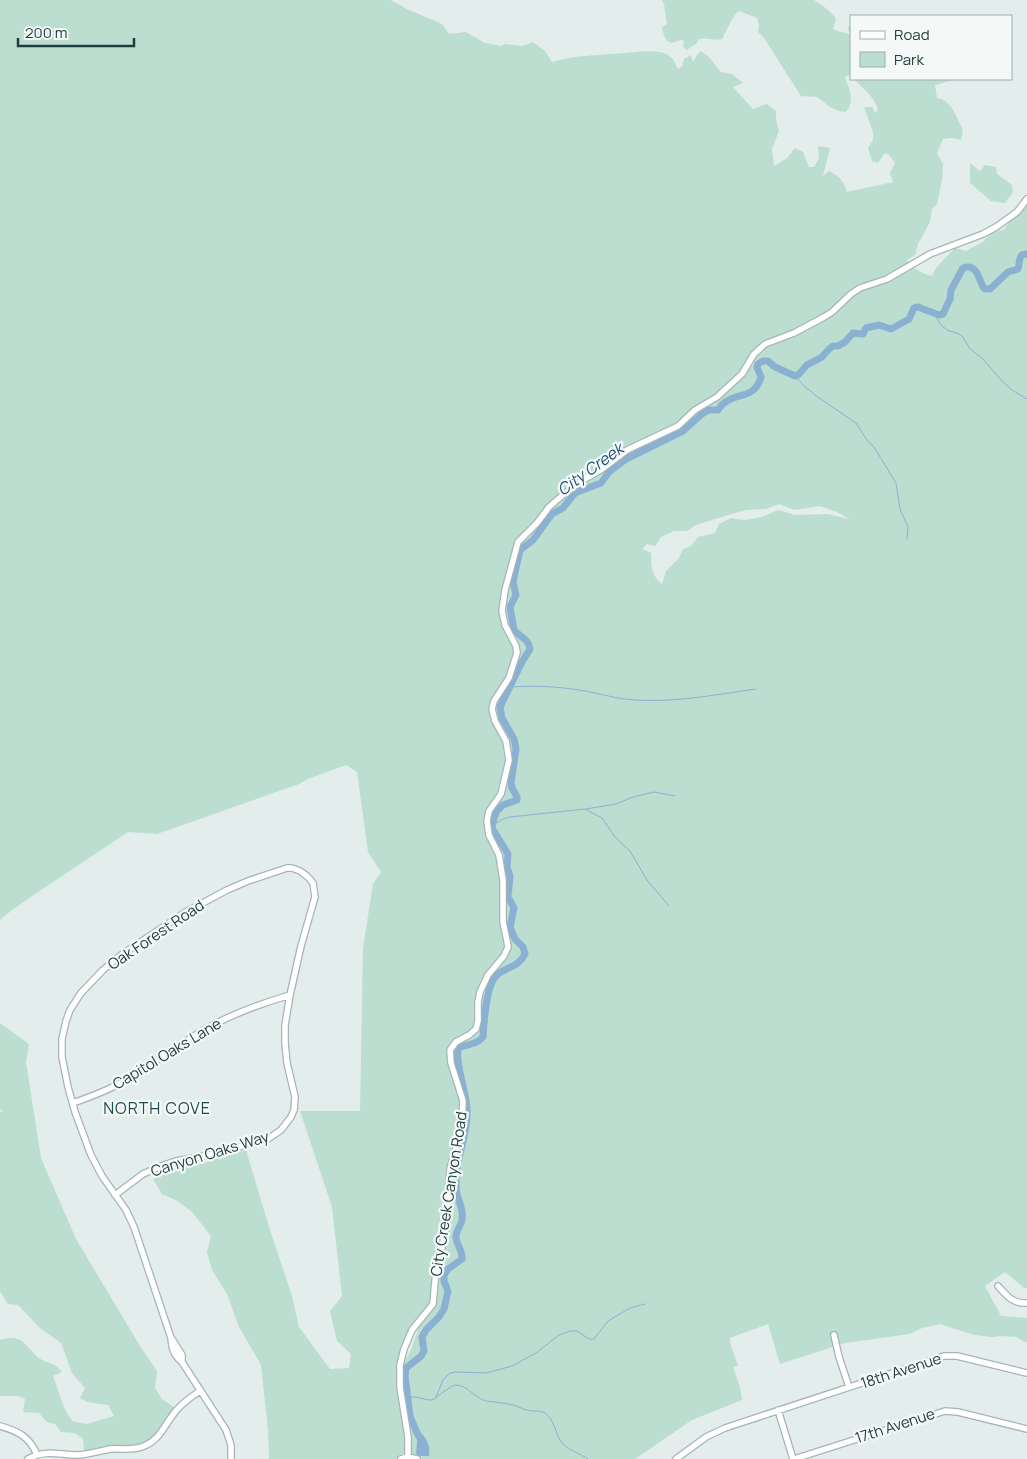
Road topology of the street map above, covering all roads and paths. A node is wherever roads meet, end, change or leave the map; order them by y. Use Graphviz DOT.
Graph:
graph roads {
  1 [pos="1027,200"];
  2 [pos="304,874"];
  3 [pos="290,995"];
  4 [pos="73,1103"];
  5 [pos="115,1195"];
  6 [pos="998,1286"];
  7 [pos="1027,1303"];
  8 [pos="834,1335"];
  9 [pos="1027,1373"];
  10 [pos="849,1387"];
  11 [pos="200,1390"];
  12 [pos="778,1410"];
  13 [pos="0,1426"];
  14 [pos="1027,1429"];
  15 [pos="37,1455"];
  16 [pos="408,1458"];
  17 [pos="28,1459"];
  18 [pos="231,1459"];
  19 [pos="400,1459"];
  20 [pos="417,1459"];
  21 [pos="676,1459"];
  22 [pos="794,1459"];
  1 -- 16 [label="street, City Creek Canyon Road"];
  2 -- 3 [label="street, Canyon Oaks Way"];
  2 -- 4 [label="street, Oak Forest Road"];
  3 -- 4 [label="street, Capitol Oaks Lane"];
  3 -- 5 [label="street, Canyon Oaks Way"];
  4 -- 5 [label="street, Oak Forest Road"];
  5 -- 11 [label="street, Oak Forest Road"];
  6 -- 7 [label="street"];
  8 -- 10 [label="street"];
  9 -- 10 [label="street, 18th Avenue"];
  10 -- 12 [label="street, 18th Avenue"];
  11 -- 15 [label="street"];
  11 -- 18 [label="street, Oak Forest Road"];
  12 -- 21 [label="street, 18th Avenue"];
  12 -- 22 [label="street"];
  13 -- 15 [label="street"];
  14 -- 22 [label="street, 17th Avenue"];
  15 -- 17 [label="street"];
  16 -- 19 [label="street"];
  16 -- 20 [label="street"];
}
